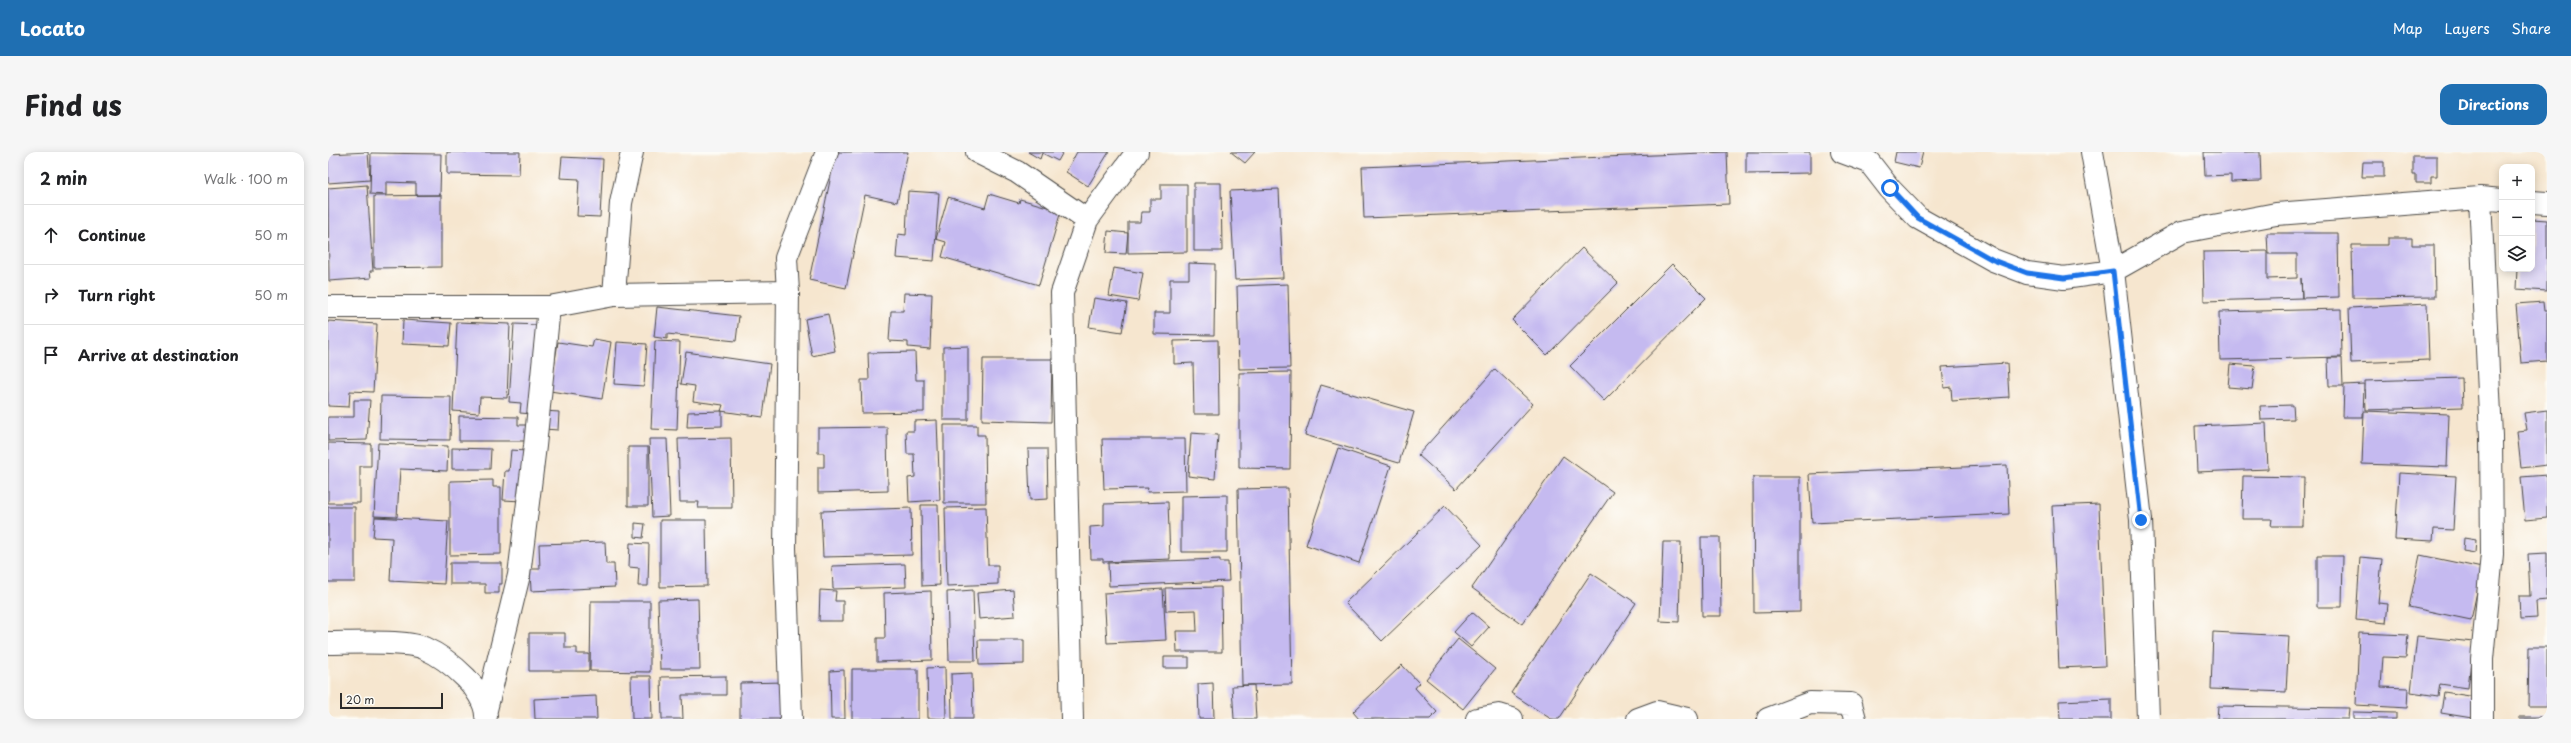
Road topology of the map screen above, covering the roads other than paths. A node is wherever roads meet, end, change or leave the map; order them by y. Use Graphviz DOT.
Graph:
graph roads {
  1 [pos="632,152"];
  2 [pos="828,152"];
  3 [pos="977,152"];
  4 [pos="1137,152"];
  5 [pos="1842,152"];
  6 [pos="2092,152"];
  7 [pos="2480,198"];
  8 [pos="2499,200"];
  9 [pos="2535,202"];
  10 [pos="2547,203"];
  11 [pos="1087,220"];
  12 [pos="2113,271"];
  13 [pos="788,292"];
  14 [pos="614,295"];
  15 [pos="328,307"];
  16 [pos="549,307"];
  17 [pos="328,643"];
  18 [pos="486,715"];
  19 [pos="791,719"];
  20 [pos="1072,719"];
  21 [pos="1478,719"];
  22 [pos="1512,719"];
  23 [pos="1638,719"];
  24 [pos="1687,719"];
  25 [pos="1768,719"];
  26 [pos="1855,719"];
  27 [pos="2148,719"];
  28 [pos="2482,719"];
  1 -- 14 [label="street"];
  2 -- 13 [label="street"];
  3 -- 11 [label="street"];
  4 -- 11 [label="street"];
  5 -- 12 [label="street"];
  6 -- 12 [label="street"];
  7 -- 8 [label="street"];
  7 -- 12 [label="street"];
  7 -- 28 [label="street"];
  9 -- 10 [label="street"];
  11 -- 20 [label="street"];
  12 -- 27 [label="street"];
  13 -- 14 [label="street"];
  13 -- 19 [label="street"];
  14 -- 16 [label="street"];
  15 -- 16 [label="street"];
  16 -- 18 [label="street"];
  17 -- 18 [label="street"];
  21 -- 22 [label="street"];
  23 -- 24 [label="street"];
  25 -- 26 [label="street"];
}
